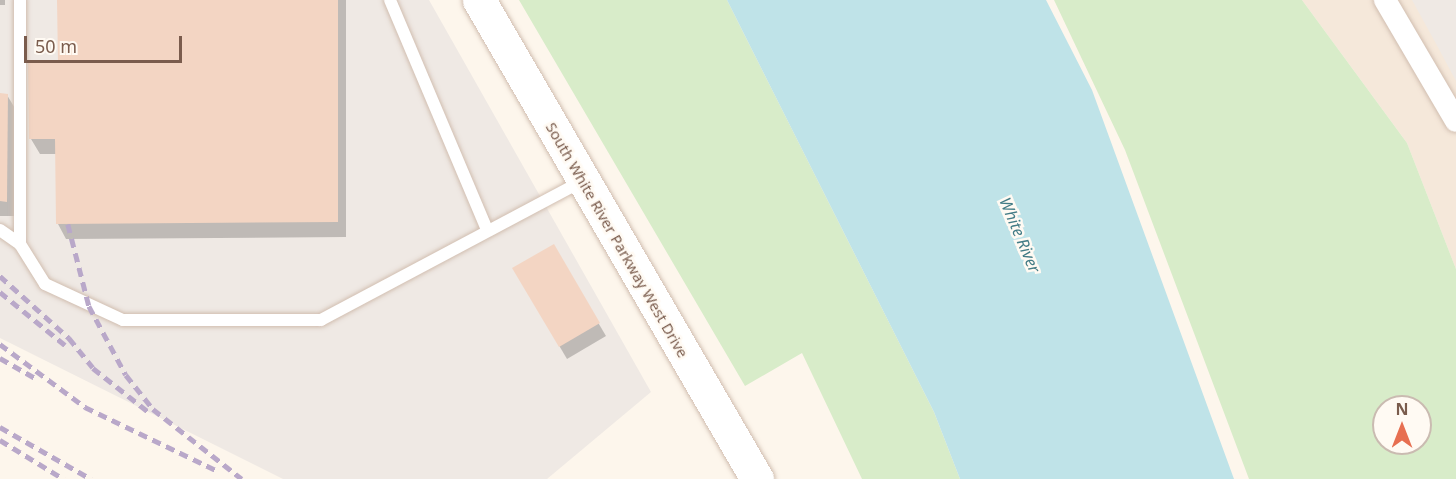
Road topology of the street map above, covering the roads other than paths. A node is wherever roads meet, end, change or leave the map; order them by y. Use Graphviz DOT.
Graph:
graph roads {
  1 [pos="20,0"];
  2 [pos="390,0"];
  3 [pos="479,0"];
  4 [pos="1385,0"];
  5 [pos="1456,121"];
  6 [pos="583,180"];
  7 [pos="487,230"];
  8 [pos="0,231"];
  9 [pos="20,244"];
  10 [pos="757,479"];
  1 -- 9 [label="lane"];
  2 -- 7 [label="lane"];
  3 -- 6 [label="street, South White River Parkway West Drive"];
  4 -- 5 [label="street"];
  6 -- 7 [label="lane"];
  6 -- 10 [label="street, South White River Parkway West Drive"];
  7 -- 9 [label="lane"];
  8 -- 9 [label="lane"];
}
